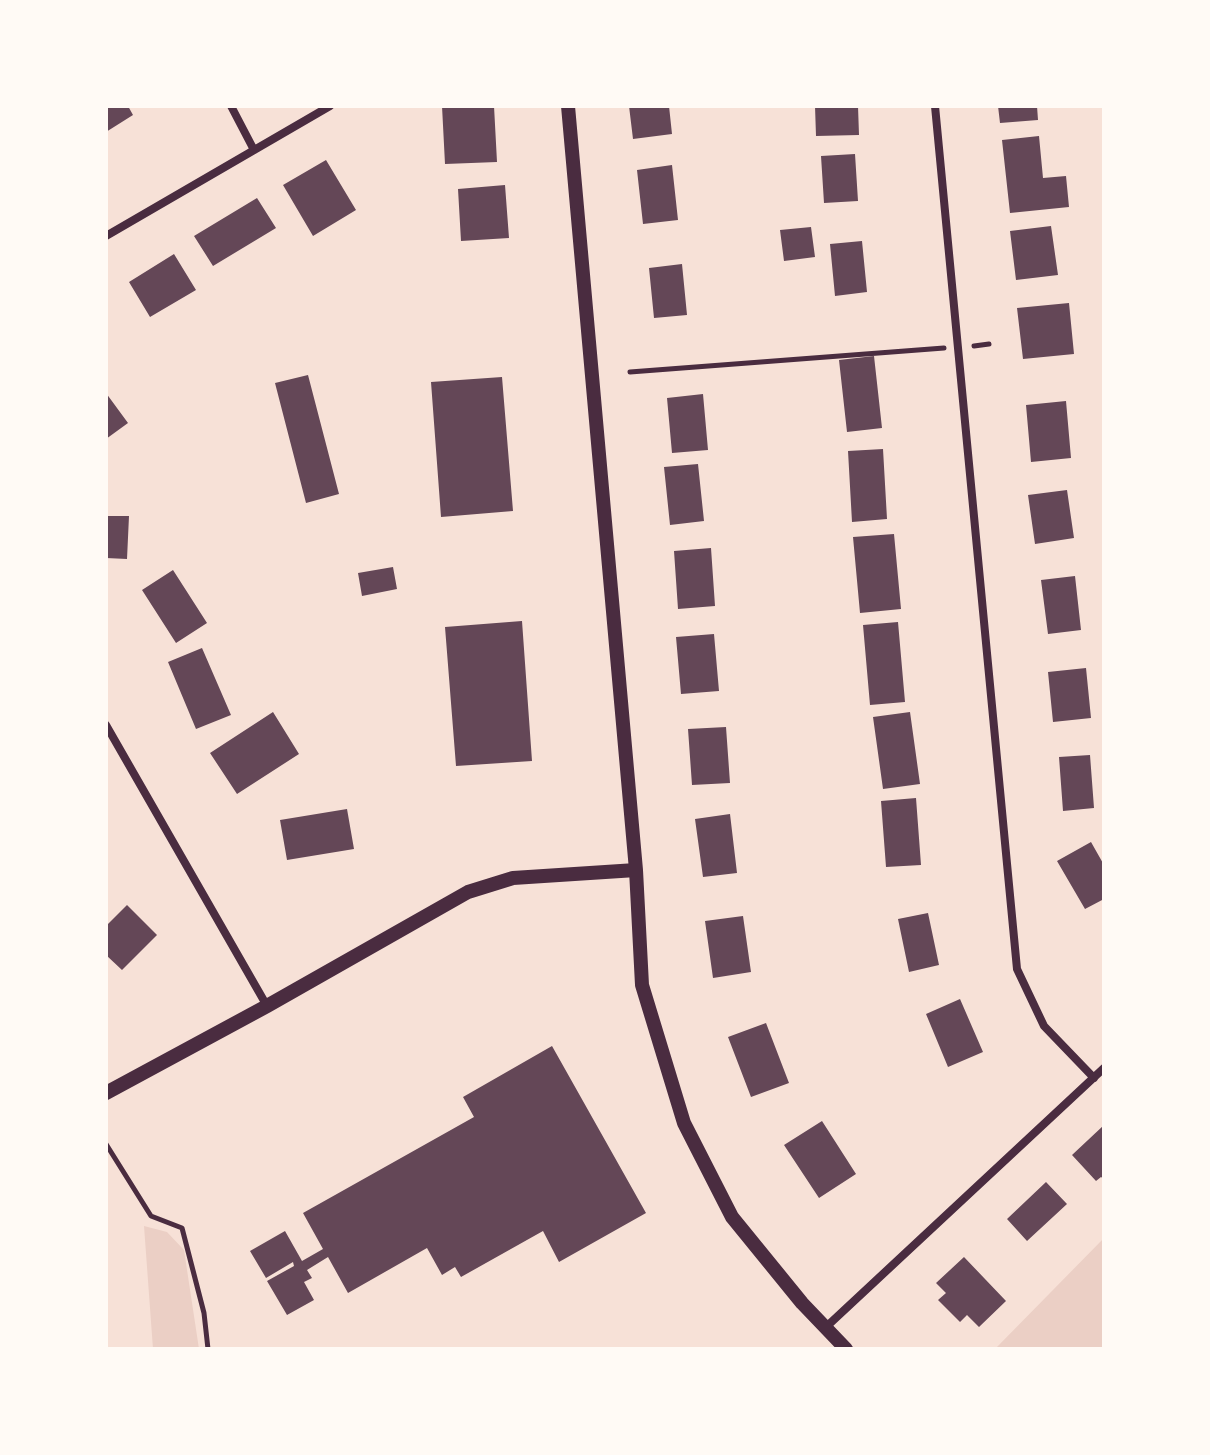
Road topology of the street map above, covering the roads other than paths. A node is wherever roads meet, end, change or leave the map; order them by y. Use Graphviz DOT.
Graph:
graph roads {
  1 [pos="231,106"];
  2 [pos="330,106"];
  3 [pos="568,106"];
  4 [pos="935,106"];
  5 [pos="254,150"];
  6 [pos="106,236"];
  7 [pos="106,725"];
  8 [pos="636,870"];
  9 [pos="267,1006"];
  10 [pos="1104,1068"];
  11 [pos="1094,1078"];
  12 [pos="106,1093"];
  13 [pos="825,1328"];
  14 [pos="846,1349"];
  1 -- 5 [label="street"];
  2 -- 5 [label="street"];
  3 -- 8 [label="street"];
  4 -- 11 [label="street"];
  5 -- 6 [label="street"];
  7 -- 9 [label="street"];
  8 -- 9 [label="street"];
  8 -- 13 [label="street"];
  9 -- 12 [label="street"];
  10 -- 11 [label="street"];
  11 -- 13 [label="street"];
  13 -- 14 [label="street"];
}
